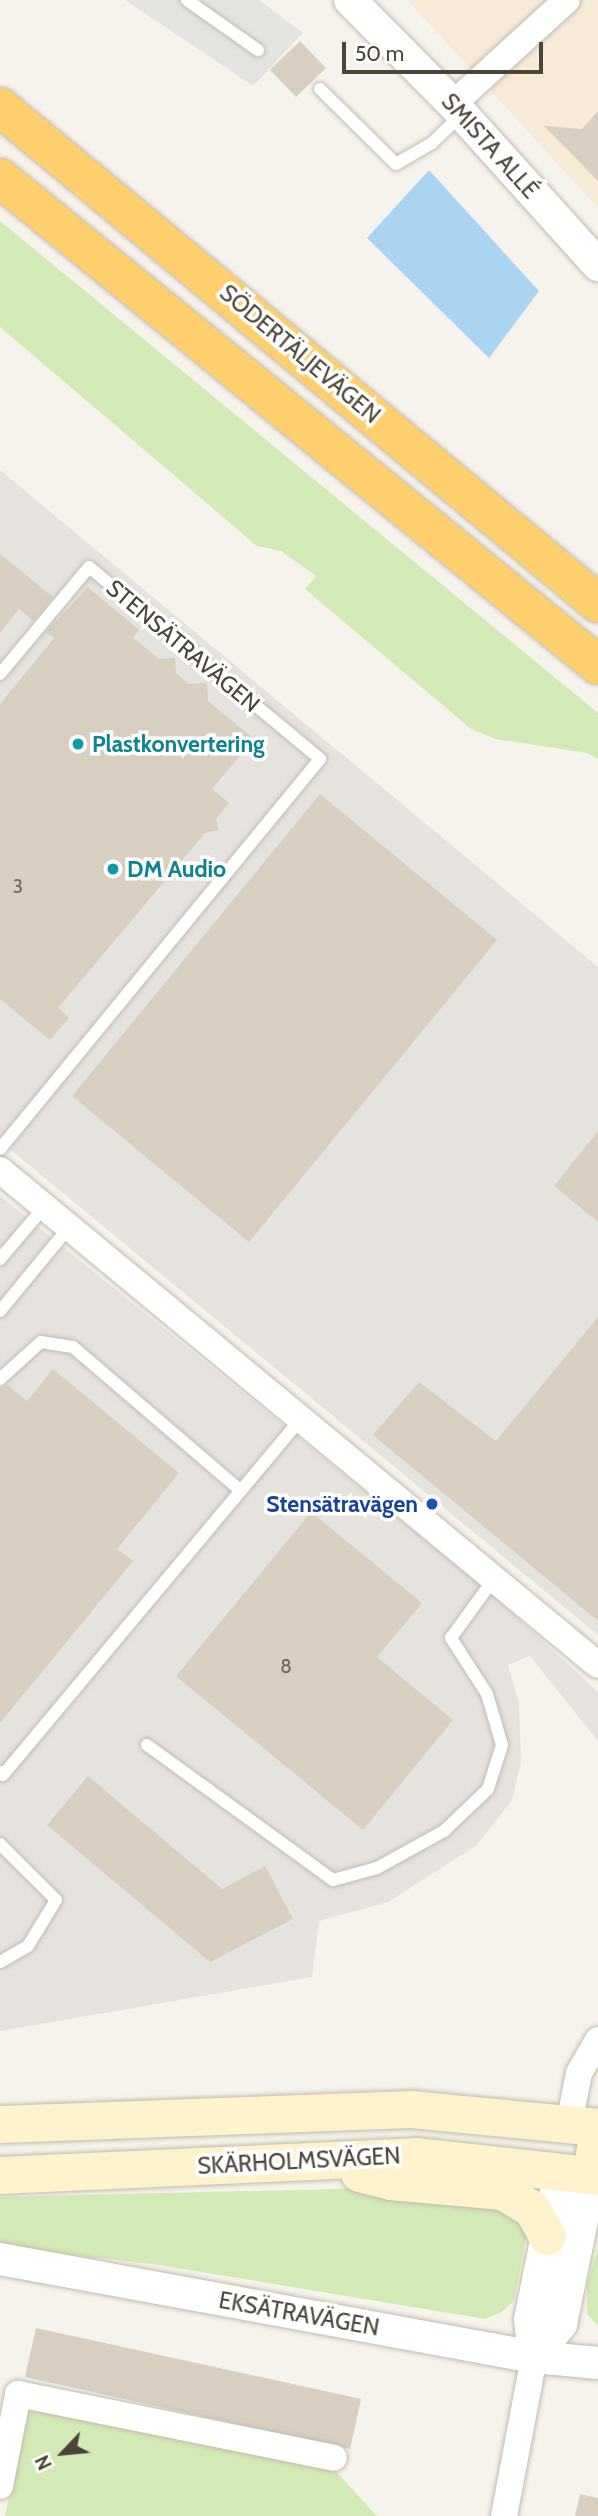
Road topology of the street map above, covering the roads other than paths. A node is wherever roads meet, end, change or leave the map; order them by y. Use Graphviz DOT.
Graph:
graph roads {
  1 [pos="187,0"];
  2 [pos="350,0"];
  3 [pos="567,0"];
  4 [pos="258,50"];
  5 [pos="320,89"];
  6 [pos="0,107"];
  7 [pos="458,109"];
  8 [pos="0,178"];
  9 [pos="598,265"];
  10 [pos="598,603"];
  11 [pos="598,666"];
  12 [pos="0,674"];
  13 [pos="0,1149"];
  14 [pos="0,1170"];
  15 [pos="45,1206"];
  16 [pos="69,1226"];
  17 [pos="0,1259"];
  18 [pos="0,1311"];
  19 [pos="0,1379"];
  20 [pos="300,1420"];
  21 [pos="241,1491"];
  22 [pos="493,1580"];
  23 [pos="598,1665"];
  24 [pos="147,1745"];
  25 [pos="0,1772"];
  26 [pos="0,1844"];
  27 [pos="0,1962"];
  28 [pos="598,2040"];
  29 [pos="0,2124"];
  30 [pos="583,2125"];
  31 [pos="318,2161"];
  32 [pos="583,2174"];
  33 [pos="0,2175"];
  34 [pos="547,2236"];
  35 [pos="0,2259"];
  36 [pos="534,2357"];
  37 [pos="598,2363"];
  38 [pos="334,2458"];
  39 [pos="0,2486"];
  40 [pos="504,2516"];
  1 -- 4 [label="lane"];
  2 -- 7 [label="street, SMISTA ALLÉ"];
  3 -- 7 [label="street"];
  5 -- 7 [label="lane"];
  6 -- 10 [label="highway, SÖDERTÄLJEVÄGEN"];
  7 -- 9 [label="street, SMISTA ALLÉ"];
  8 -- 11 [label="highway"];
  12 -- 13 [label="lane, STENSÄTRAVÄGEN"];
  14 -- 15 [label="street"];
  15 -- 16 [label="street"];
  15 -- 17 [label="lane"];
  16 -- 18 [label="lane"];
  16 -- 20 [label="street"];
  19 -- 21 [label="lane"];
  20 -- 21 [label="lane"];
  20 -- 22 [label="street"];
  21 -- 25 [label="lane"];
  22 -- 23 [label="street"];
  22 -- 24 [label="lane"];
  26 -- 27 [label="lane"];
  28 -- 30 [label="street"];
  29 -- 30 [label="main road, SKÄRHOLMSVÄGEN"];
  30 -- 32 [label="main road"];
  31 -- 32 [label="main road, SKÄRHOLMSVÄGEN"];
  31 -- 33 [label="main road, SKÄRHOLMSVÄGEN"];
  31 -- 34 [label="main road"];
  32 -- 34 [label="street"];
  32 -- 36 [label="street"];
  34 -- 36 [label="street"];
  35 -- 36 [label="street, EKSÄTRAVÄGEN"];
  36 -- 37 [label="street, EKSÄTRAVÄGEN"];
  36 -- 40 [label="street"];
  38 -- 39 [label="street"];
}
